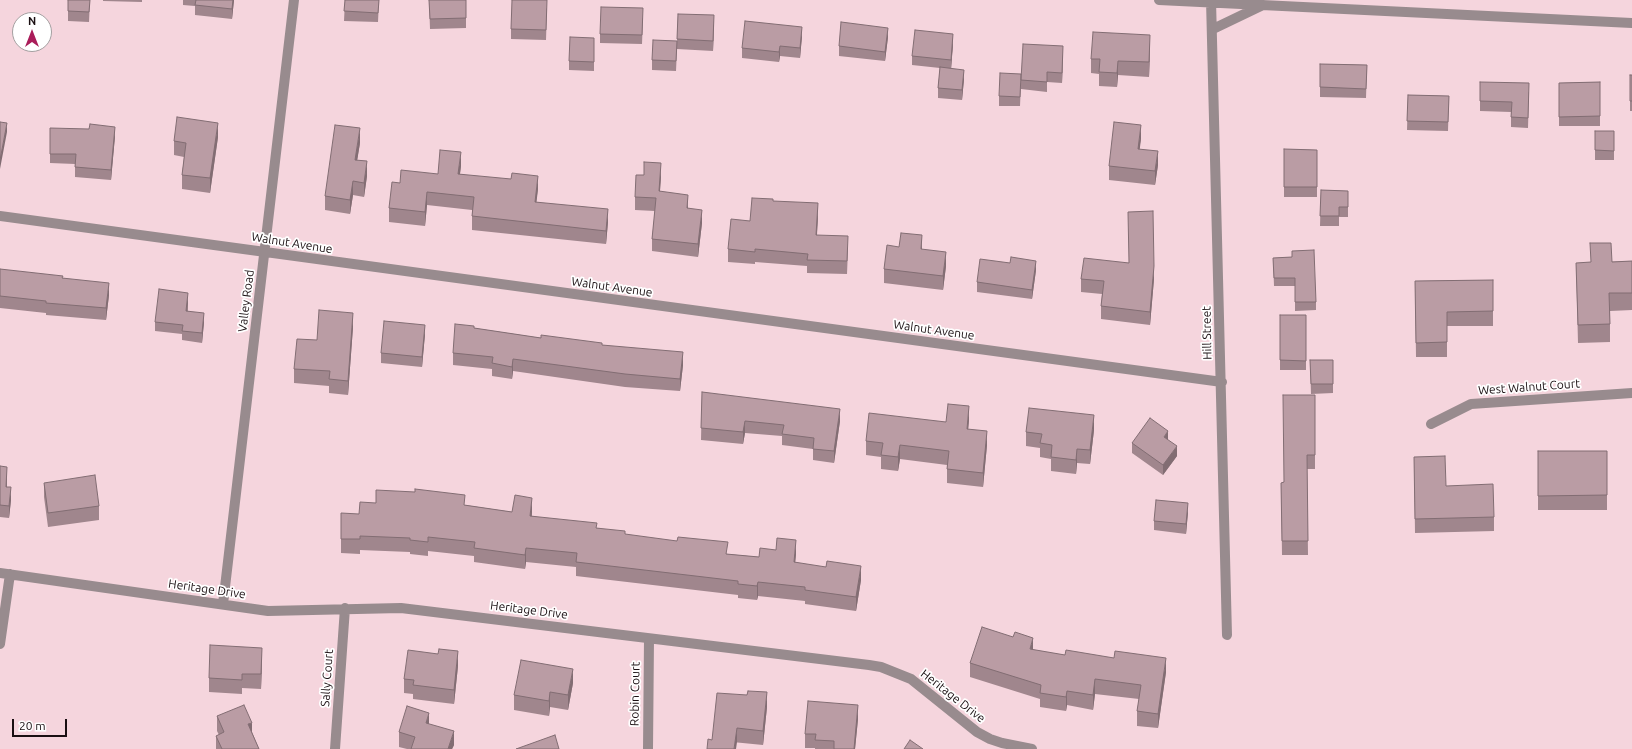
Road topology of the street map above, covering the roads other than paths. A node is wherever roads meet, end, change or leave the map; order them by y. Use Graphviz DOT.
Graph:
graph roads {
  1 [pos="294,0"];
  2 [pos="1159,0"];
  3 [pos="1211,1"];
  4 [pos="1264,4"];
  5 [pos="1632,23"];
  6 [pos="1213,29"];
  7 [pos="0,216"];
  8 [pos="265,252"];
  9 [pos="1222,382"];
  10 [pos="1632,393"];
  11 [pos="1431,424"];
  12 [pos="5,574"];
  13 [pos="223,604"];
  14 [pos="345,608"];
  15 [pos="1227,636"];
  16 [pos="649,638"];
  17 [pos="0,644"];
  18 [pos="335,749"];
  19 [pos="648,749"];
  20 [pos="1032,749"];
  1 -- 8 [label="street, Valley Road"];
  2 -- 3 [label="street"];
  3 -- 4 [label="street"];
  3 -- 6 [label="street, Hill Street"];
  4 -- 5 [label="street"];
  4 -- 6 [label="street"];
  6 -- 9 [label="street, Hill Street"];
  7 -- 8 [label="street, Walnut Avenue"];
  8 -- 9 [label="street, Walnut Avenue"];
  8 -- 13 [label="street, Valley Road"];
  9 -- 15 [label="street, Hill Street"];
  10 -- 11 [label="street, West Walnut Court"];
  12 -- 13 [label="street, Heritage Drive"];
  12 -- 17 [label="street"];
  13 -- 14 [label="street, Heritage Drive"];
  14 -- 16 [label="street, Heritage Drive"];
  14 -- 18 [label="street, Sally Court"];
  16 -- 19 [label="street, Robin Court"];
  16 -- 20 [label="street, Heritage Drive"];
}
